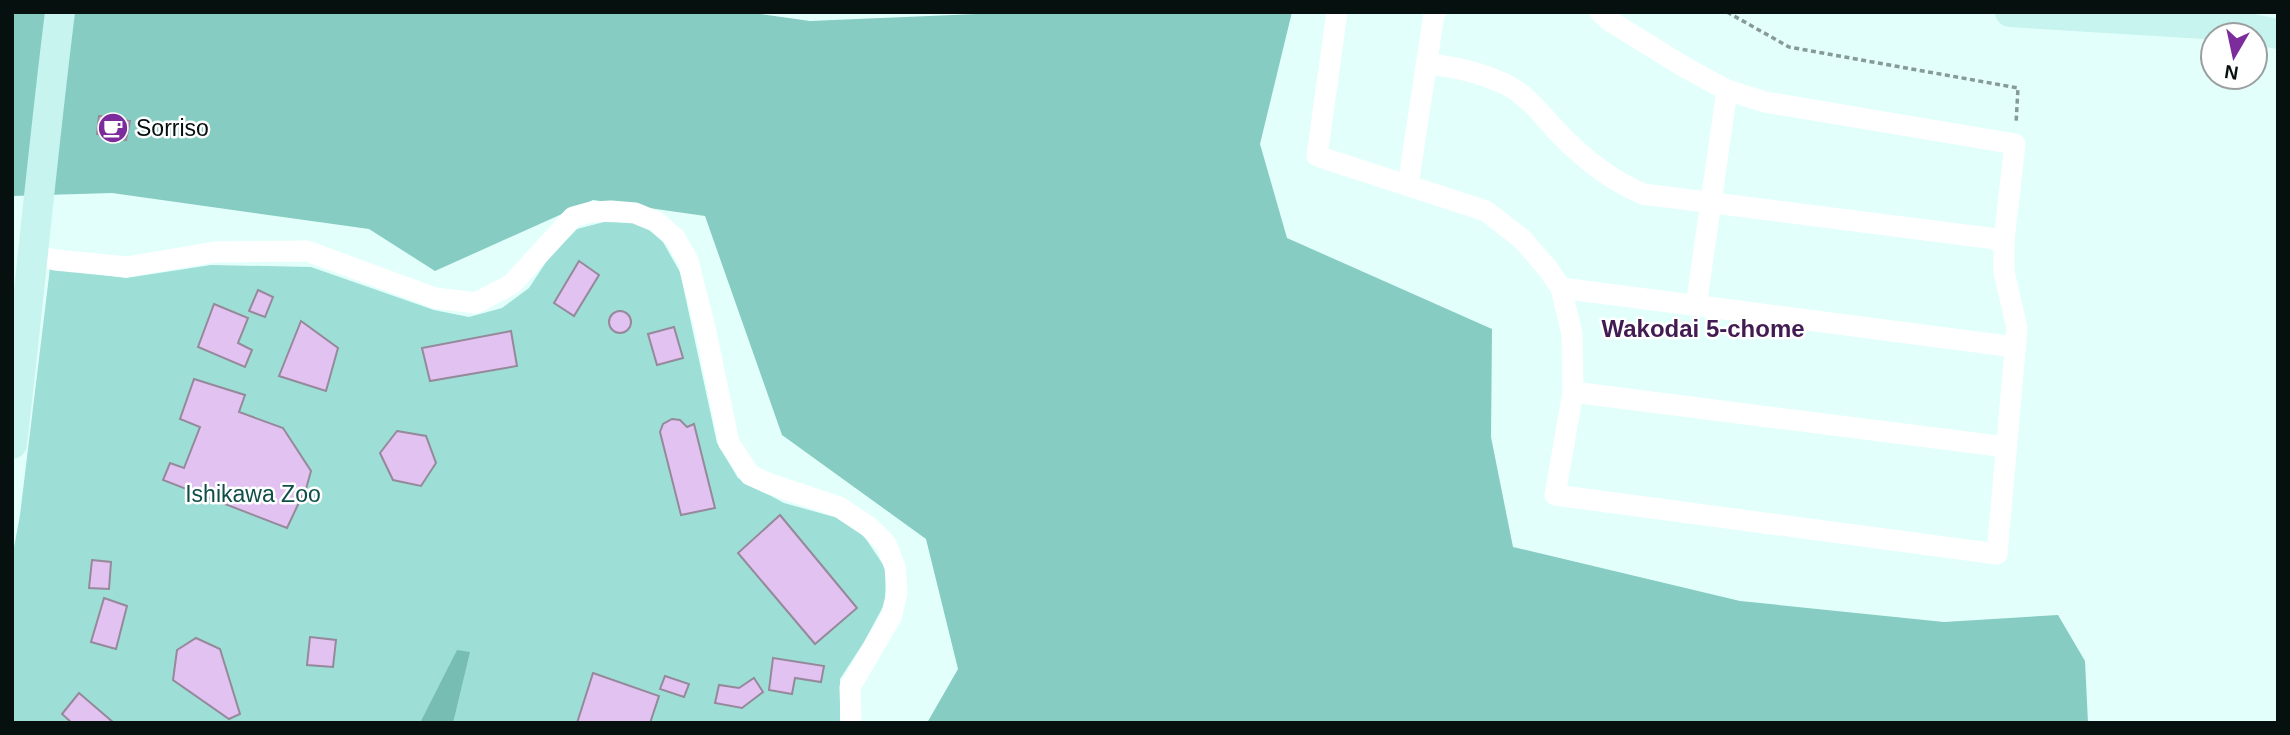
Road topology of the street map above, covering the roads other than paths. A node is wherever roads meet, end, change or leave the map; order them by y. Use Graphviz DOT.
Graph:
graph roads {
  1 [pos="60,12"];
  2 [pos="1337,12"];
  3 [pos="1600,12"];
  4 [pos="2010,12"];
  5 [pos="1429,13"];
  6 [pos="2092,15"];
  7 [pos="2278,34"];
  8 [pos="1426,64"];
  9 [pos="1727,90"];
  10 [pos="1408,185"];
  11 [pos="1710,204"];
  12 [pos="2004,240"];
  13 [pos="34,254"];
  14 [pos="1561,288"];
  15 [pos="1696,306"];
  16 [pos="2015,347"];
  17 [pos="1573,392"];
  18 [pos="12,444"];
  19 [pos="2006,447"];
  20 [pos="851,723"];
  1 -- 13 [label="street"];
  2 -- 10 [label="street"];
  3 -- 9 [label="street"];
  4 -- 6 [label="street"];
  5 -- 8 [label="street"];
  6 -- 7 [label="street"];
  8 -- 10 [label="street"];
  8 -- 11 [label="street"];
  9 -- 11 [label="street"];
  9 -- 12 [label="street"];
  10 -- 14 [label="street"];
  11 -- 12 [label="street"];
  11 -- 15 [label="street"];
  12 -- 16 [label="street"];
  13 -- 18 [label="street"];
  13 -- 20 [label="street"];
  14 -- 15 [label="street"];
  14 -- 17 [label="street"];
  15 -- 16 [label="street"];
  16 -- 19 [label="street"];
  17 -- 19 [label="street"];
  17 -- 19 [label="street"];
}
